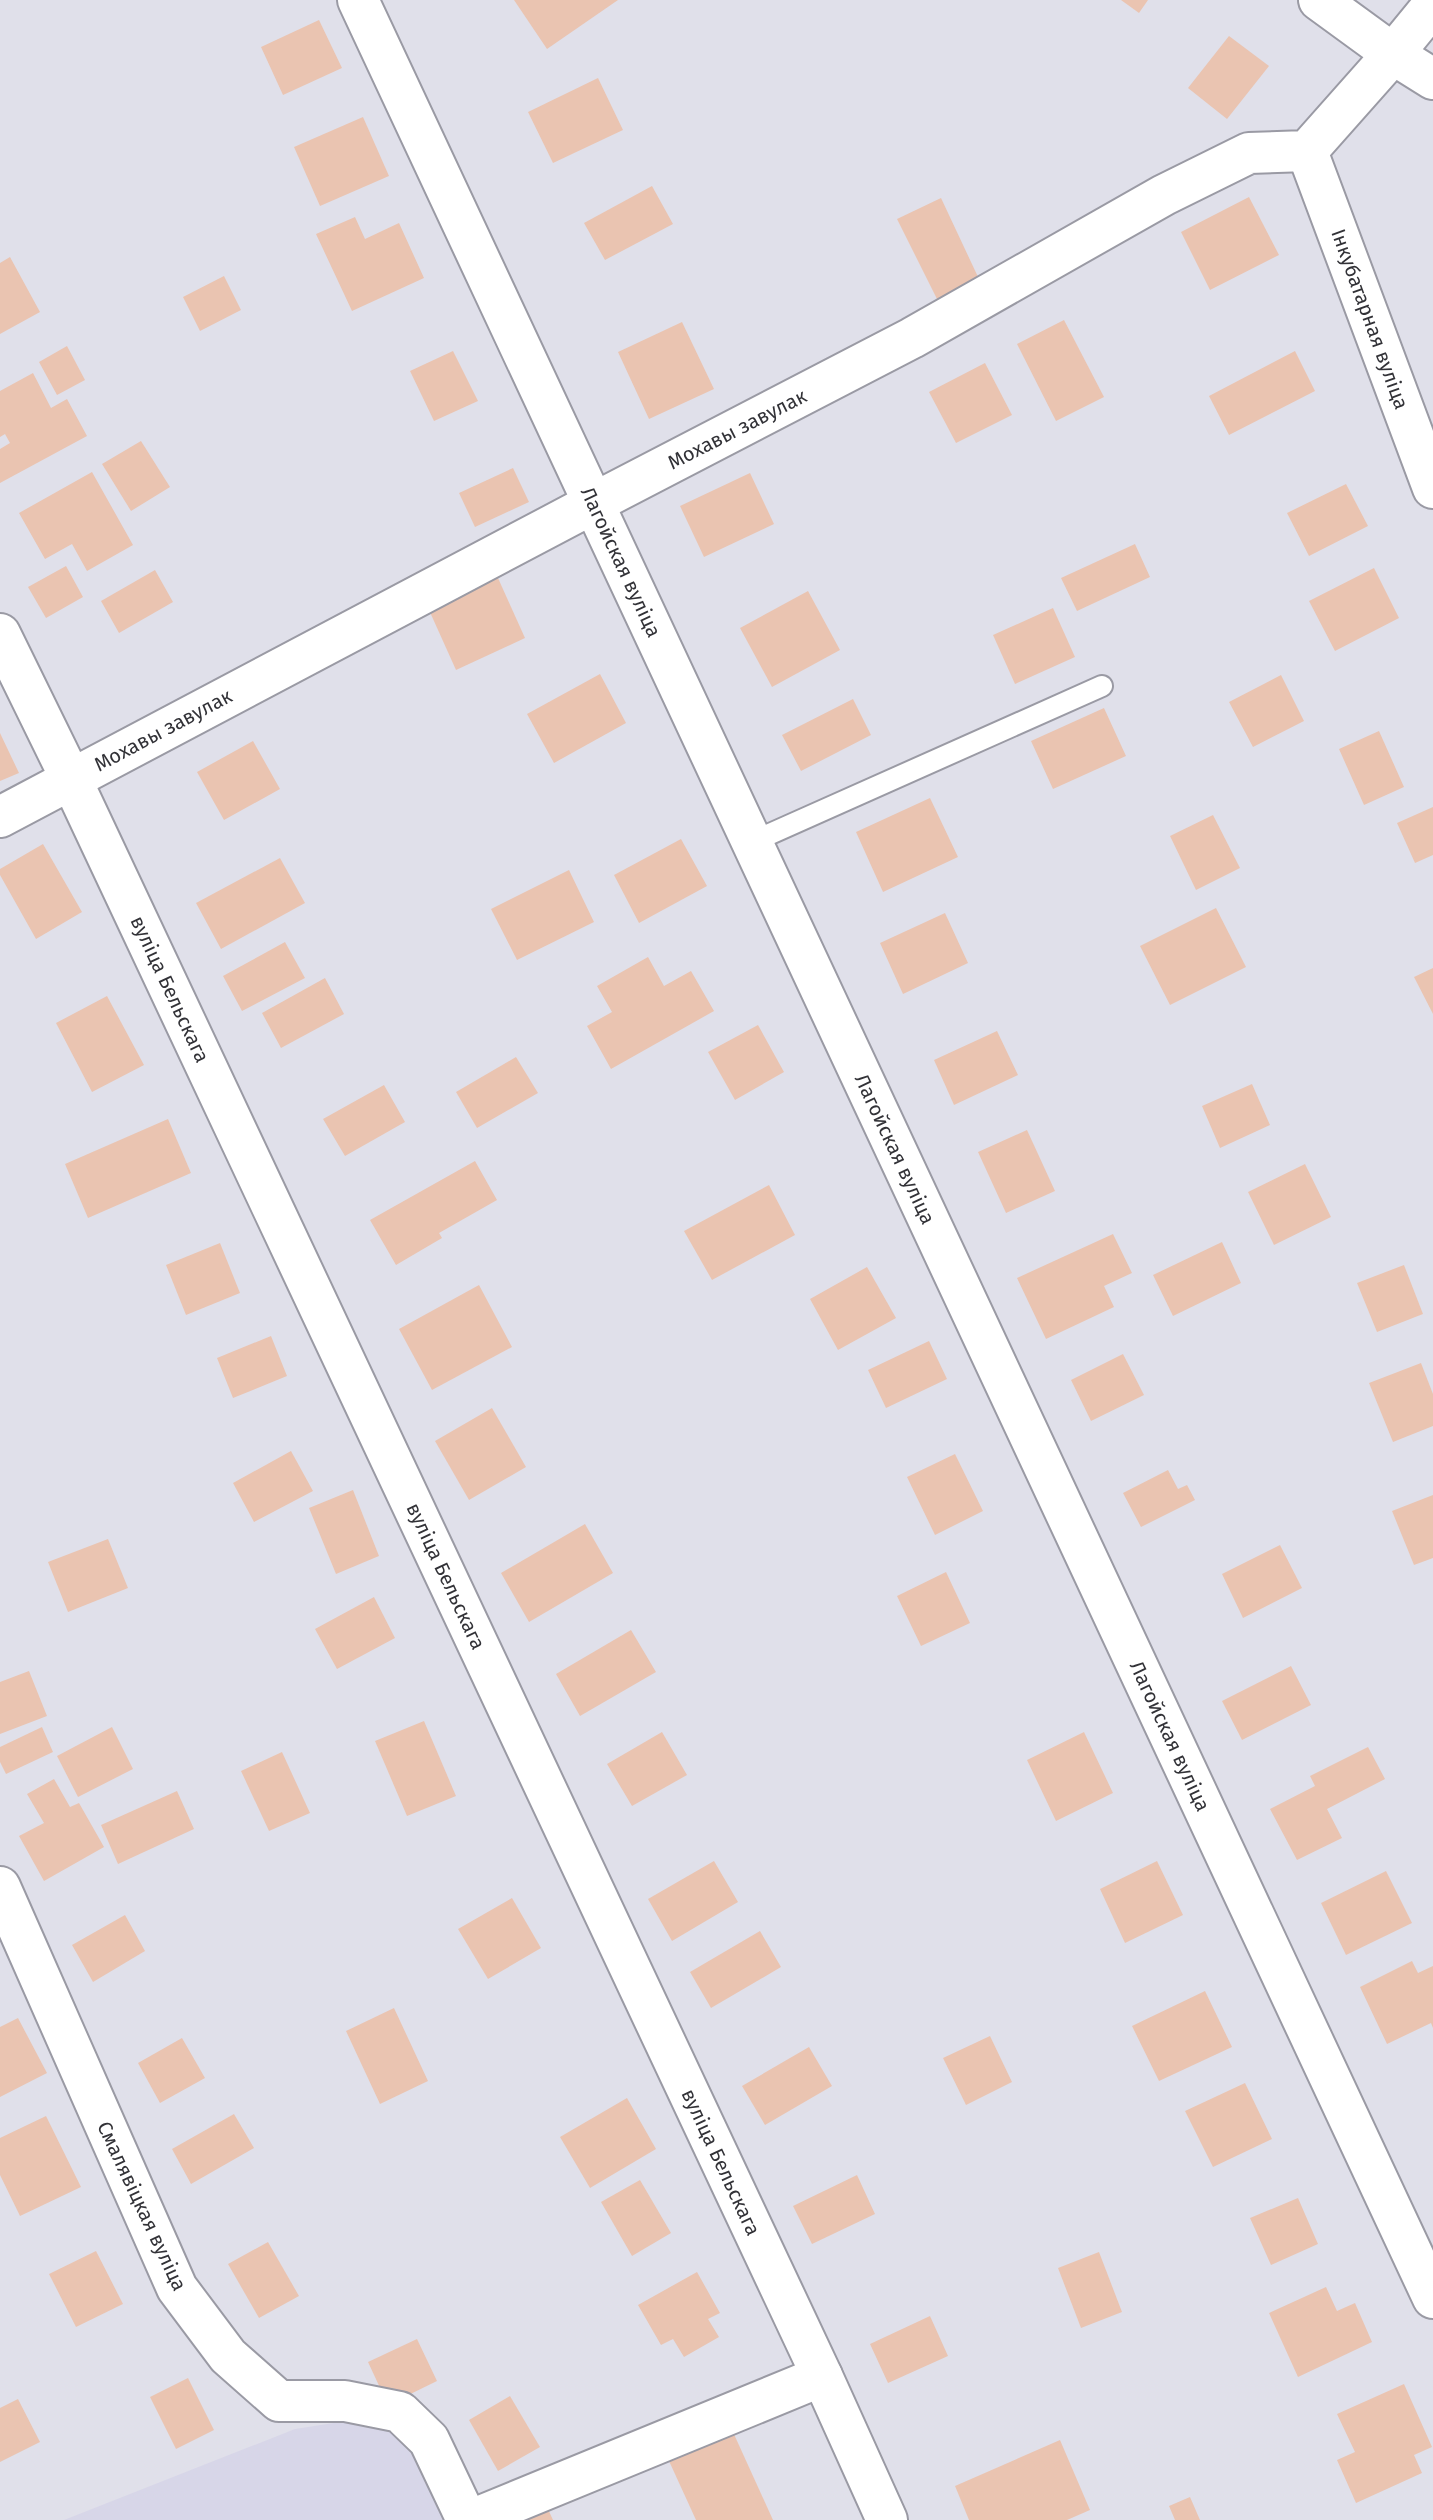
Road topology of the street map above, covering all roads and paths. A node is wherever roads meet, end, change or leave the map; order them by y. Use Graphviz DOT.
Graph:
graph roads {
  1 [pos="358,0"];
  2 [pos="1319,0"];
  3 [pos="1433,5"];
  4 [pos="1393,54"];
  5 [pos="1433,79"];
  6 [pos="1307,151"];
  7 [pos="1433,488"];
  8 [pos="594,503"];
  9 [pos="0,634"];
  10 [pos="1102,686"];
  11 [pos="71,779"];
  12 [pos="0,817"];
  13 [pos="752,842"];
  14 [pos="0,1887"];
  15 [pos="1433,2298"];
  16 [pos="822,2376"];
  17 [pos="469,2520"];
  18 [pos="887,2520"];
  1 -- 8 [label="street, Лагойская вуліца"];
  2 -- 4 [label="street"];
  3 -- 4 [label="street"];
  4 -- 5 [label="street"];
  4 -- 6 [label="street"];
  6 -- 7 [label="street, Інкубатарная вуліца"];
  6 -- 8 [label="street, Мохавы завулак"];
  8 -- 11 [label="street, Мохавы завулак"];
  8 -- 13 [label="street, Лагойская вуліца"];
  9 -- 11 [label="street, вуліца Бельскага"];
  10 -- 13 [label="lane"];
  11 -- 12 [label="street, Мохавы завулак"];
  11 -- 16 [label="street, вуліца Бельскага"];
  13 -- 15 [label="street, Лагойская вуліца"];
  14 -- 17 [label="street, Смалявіцкая вуліца"];
  16 -- 17 [label="street, Смалявіцкая вуліца"];
  16 -- 18 [label="street, вуліца Бельскага"];
}
